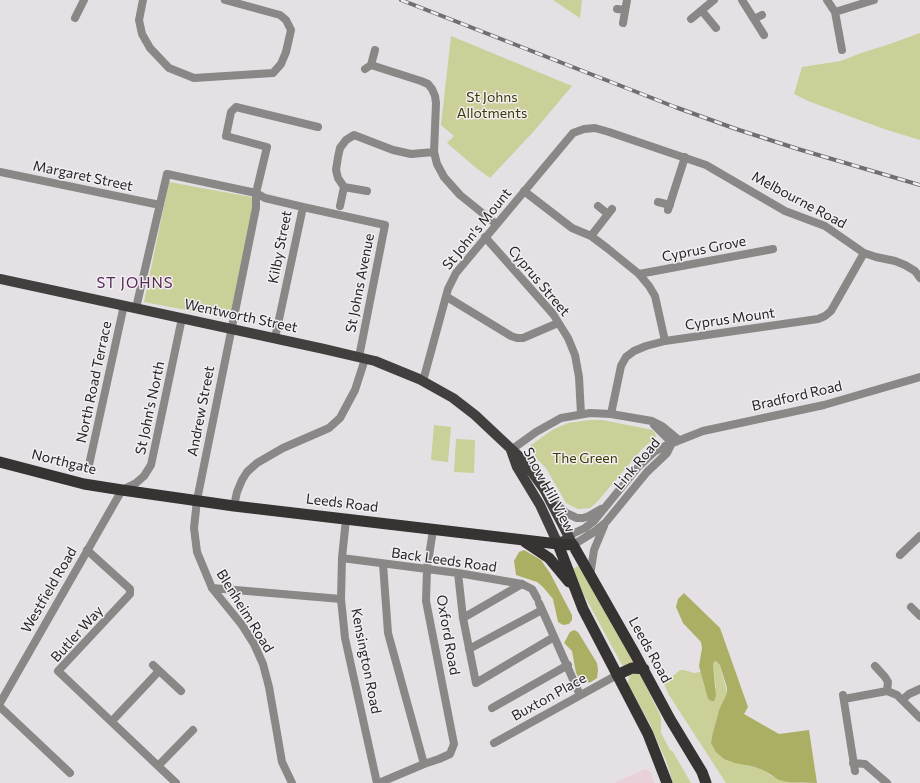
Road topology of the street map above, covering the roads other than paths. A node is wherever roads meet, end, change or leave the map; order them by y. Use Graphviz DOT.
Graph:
graph roads {
  1 [pos="84,0"];
  2 [pos="143,0"];
  3 [pos="225,0"];
  4 [pos="627,0"];
  5 [pos="714,0"];
  6 [pos="742,0"];
  7 [pos="827,0"];
  8 [pos="874,0"];
  9 [pos="702,11"];
  10 [pos="835,12"];
  11 [pos="75,18"];
  12 [pos="691,19"];
  13 [pos="623,23"];
  14 [pos="716,28"];
  15 [pos="764,35"];
  16 [pos="375,50"];
  17 [pos="842,50"];
  18 [pos="318,127"];
  19 [pos="352,127"];
  20 [pos="573,133"];
  21 [pos="354,136"];
  22 [pos="434,152"];
  23 [pos="685,157"];
  24 [pos="0,172"];
  25 [pos="344,187"];
  26 [pos="367,191"];
  27 [pos="524,191"];
  28 [pos="256,193"];
  29 [pos="658,202"];
  30 [pos="160,205"];
  31 [pos="340,206"];
  32 [pos="598,206"];
  33 [pos="303,207"];
  34 [pos="496,224"];
  35 [pos="590,236"];
  36 [pos="485,237"];
  37 [pos="773,249"];
  38 [pos="864,253"];
  39 [pos="639,274"];
  40 [pos="920,278"];
  41 [pos="0,279"];
  42 [pos="447,297"];
  43 [pos="124,305"];
  44 [pos="136,308"];
  45 [pos="182,318"];
  46 [pos="558,323"];
  47 [pos="231,328"];
  48 [pos="275,338"];
  49 [pos="665,341"];
  50 [pos="362,358"];
  51 [pos="920,377"];
  52 [pos="423,381"];
  53 [pos="581,414"];
  54 [pos="611,414"];
  55 [pos="676,442"];
  56 [pos="512,450"];
  57 [pos="0,462"];
  58 [pos="89,465"];
  59 [pos="122,490"];
  60 [pos="547,494"];
  61 [pos="197,500"];
  62 [pos="611,501"];
  63 [pos="234,506"];
  64 [pos="346,519"];
  65 [pos="606,522"];
  66 [pos="433,530"];
  67 [pos="920,536"];
  68 [pos="521,540"];
  69 [pos="571,541"];
  70 [pos="558,544"];
  71 [pos="87,550"];
  72 [pos="900,555"];
  73 [pos="342,558"];
  74 [pos="383,564"];
  75 [pos="427,569"];
  76 [pos="458,573"];
  77 [pos="590,577"];
  78 [pos="522,584"];
  79 [pos="212,588"];
  80 [pos="576,593"];
  81 [pos="341,599"];
  82 [pos="539,604"];
  83 [pos="911,608"];
  84 [pos="920,616"];
  85 [pos="463,618"];
  86 [pos="554,637"];
  87 [pos="469,649"];
  88 [pos="568,665"];
  89 [pos="875,666"];
  90 [pos="644,669"];
  91 [pos="617,675"];
  92 [pos="920,689"];
  93 [pos="181,691"];
  94 [pos="887,691"];
  95 [pos="580,695"];
  96 [pos="902,700"];
  97 [pos="0,703"];
  98 [pos="0,707"];
  99 [pos="492,708"];
  100 [pos="920,718"];
  101 [pos="112,721"];
  102 [pos="193,730"];
  103 [pos="494,743"];
  104 [pos="424,764"];
  105 [pos="158,766"];
  106 [pos="702,772"];
  107 [pos="70,773"];
  108 [pos="175,783"];
  109 [pos="292,783"];
  110 [pos="378,783"];
  111 [pos="667,783"];
  112 [pos="706,783"];
  113 [pos="712,783"];
  114 [pos="887,783"];
  1 -- 11 [label="street"];
  2 -- 3 [label="street"];
  4 -- 13 [label="street"];
  5 -- 9 [label="street"];
  6 -- 15 [label="street"];
  7 -- 10 [label="street"];
  8 -- 10 [label="street"];
  9 -- 12 [label="street"];
  9 -- 14 [label="street"];
  10 -- 17 [label="street"];
  16 -- 22 [label="street"];
  18 -- 28 [label="street, Andrew Street"];
  19 -- 21 [label="street"];
  20 -- 23 [label="street, Melbourne Road"];
  20 -- 27 [label="street, St John's Mount"];
  21 -- 22 [label="street"];
  21 -- 25 [label="street"];
  22 -- 34 [label="street"];
  23 -- 29 [label="street"];
  23 -- 38 [label="street, Melbourne Road"];
  24 -- 30 [label="street, Margaret Street"];
  25 -- 26 [label="street"];
  25 -- 31 [label="street"];
  27 -- 34 [label="street, St John's Mount"];
  27 -- 35 [label="street"];
  28 -- 30 [label="street, Kilby Street"];
  28 -- 33 [label="street, Kilby Street"];
  28 -- 47 [label="street, Andrew Street"];
  30 -- 44 [label="street"];
  32 -- 35 [label="street"];
  33 -- 48 [label="street, Kilby Street"];
  33 -- 50 [label="street, St Johns Avenue"];
  34 -- 36 [label="street, St John's Mount"];
  35 -- 39 [label="street"];
  36 -- 42 [label="street, St John's Mount"];
  36 -- 46 [label="street, Cyprus Street"];
  37 -- 39 [label="street, Cyprus Grove"];
  38 -- 40 [label="street, Melbourne Road"];
  38 -- 49 [label="street, Cyprus Mount"];
  39 -- 49 [label="street"];
  41 -- 43 [label="main road, Wentworth Street"];
  42 -- 46 [label="street"];
  42 -- 52 [label="street, St John's Mount"];
  43 -- 44 [label="main road, Wentworth Street"];
  43 -- 58 [label="street, North Road Terrace"];
  44 -- 45 [label="main road, Wentworth Street"];
  45 -- 47 [label="main road, Wentworth Street"];
  45 -- 59 [label="street, St John's North"];
  46 -- 53 [label="street, Cyprus Street"];
  47 -- 48 [label="main road, Wentworth Street"];
  47 -- 61 [label="street, Andrew Street"];
  48 -- 50 [label="main road, Wentworth Street"];
  49 -- 54 [label="street, Cyprus Mount"];
  50 -- 52 [label="main road"];
  50 -- 63 [label="street"];
  51 -- 55 [label="street, Bradford Road"];
  52 -- 56 [label="main road"];
  53 -- 54 [label="street"];
  53 -- 56 [label="street"];
  54 -- 55 [label="street"];
  55 -- 62 [label="street, Link Road"];
  55 -- 65 [label="street, Link Road"];
  56 -- 60 [label="main road, Snow Hill View"];
  56 -- 70 [label="main road, Snow Hill View"];
  57 -- 59 [label="highway, Northgate"];
  59 -- 61 [label="highway, Leeds Road"];
  59 -- 71 [label="street, Westfield Road"];
  60 -- 62 [label="street"];
  60 -- 69 [label="main road, Snow Hill View"];
  61 -- 63 [label="highway, Leeds Road"];
  61 -- 79 [label="street, Blenheim Road"];
  62 -- 69 [label="street, Link Road"];
  63 -- 64 [label="highway, Leeds Road"];
  64 -- 66 [label="highway, Leeds Road"];
  64 -- 73 [label="street, Kensington Road"];
  65 -- 69 [label="street, Link Road"];
  65 -- 77 [label="street"];
  66 -- 68 [label="highway, Leeds Road"];
  66 -- 75 [label="street, Oxford Road"];
  67 -- 72 [label="street"];
  68 -- 70 [label="highway, Leeds Road"];
  68 -- 80 [label="highway"];
  69 -- 70 [label="highway, Leeds Road"];
  69 -- 77 [label="highway, Leeds Road"];
  70 -- 80 [label="highway"];
  71 -- 97 [label="street, Westfield Road"];
  71 -- 101 [label="street, Butler Way"];
  73 -- 74 [label="street, Back Leeds Road"];
  73 -- 81 [label="street, Kensington Road"];
  74 -- 75 [label="street, Back Leeds Road"];
  74 -- 104 [label="street"];
  75 -- 76 [label="street, Back Leeds Road"];
  75 -- 104 [label="street, Oxford Road"];
  76 -- 78 [label="street, Back Leeds Road"];
  76 -- 85 [label="street"];
  77 -- 90 [label="highway, Leeds Road"];
  78 -- 82 [label="street"];
  78 -- 85 [label="street"];
  79 -- 81 [label="street"];
  79 -- 109 [label="street, Blenheim Road"];
  80 -- 91 [label="highway"];
  81 -- 110 [label="street, Kensington Road"];
  82 -- 86 [label="street"];
  82 -- 87 [label="street"];
  83 -- 84 [label="street"];
  85 -- 87 [label="street"];
  86 -- 87 [label="street"];
  86 -- 88 [label="street"];
  88 -- 95 [label="street"];
  88 -- 99 [label="street"];
  89 -- 94 [label="street"];
  90 -- 91 [label="highway"];
  90 -- 106 [label="highway, Leeds Road"];
  91 -- 95 [label="street, Buxton Place"];
  91 -- 111 [label="highway"];
  92 -- 96 [label="street"];
  93 -- 101 [label="street"];
  94 -- 96 [label="street"];
  94 -- 114 [label="street"];
  95 -- 103 [label="street, Buxton Place"];
  96 -- 100 [label="street"];
  98 -- 107 [label="street"];
  101 -- 105 [label="street, Butler Way"];
  102 -- 105 [label="street"];
  104 -- 110 [label="street"];
  105 -- 108 [label="street, Butler Way"];
  106 -- 112 [label="highway, Leeds Road"];
  106 -- 113 [label="highway"];
}
